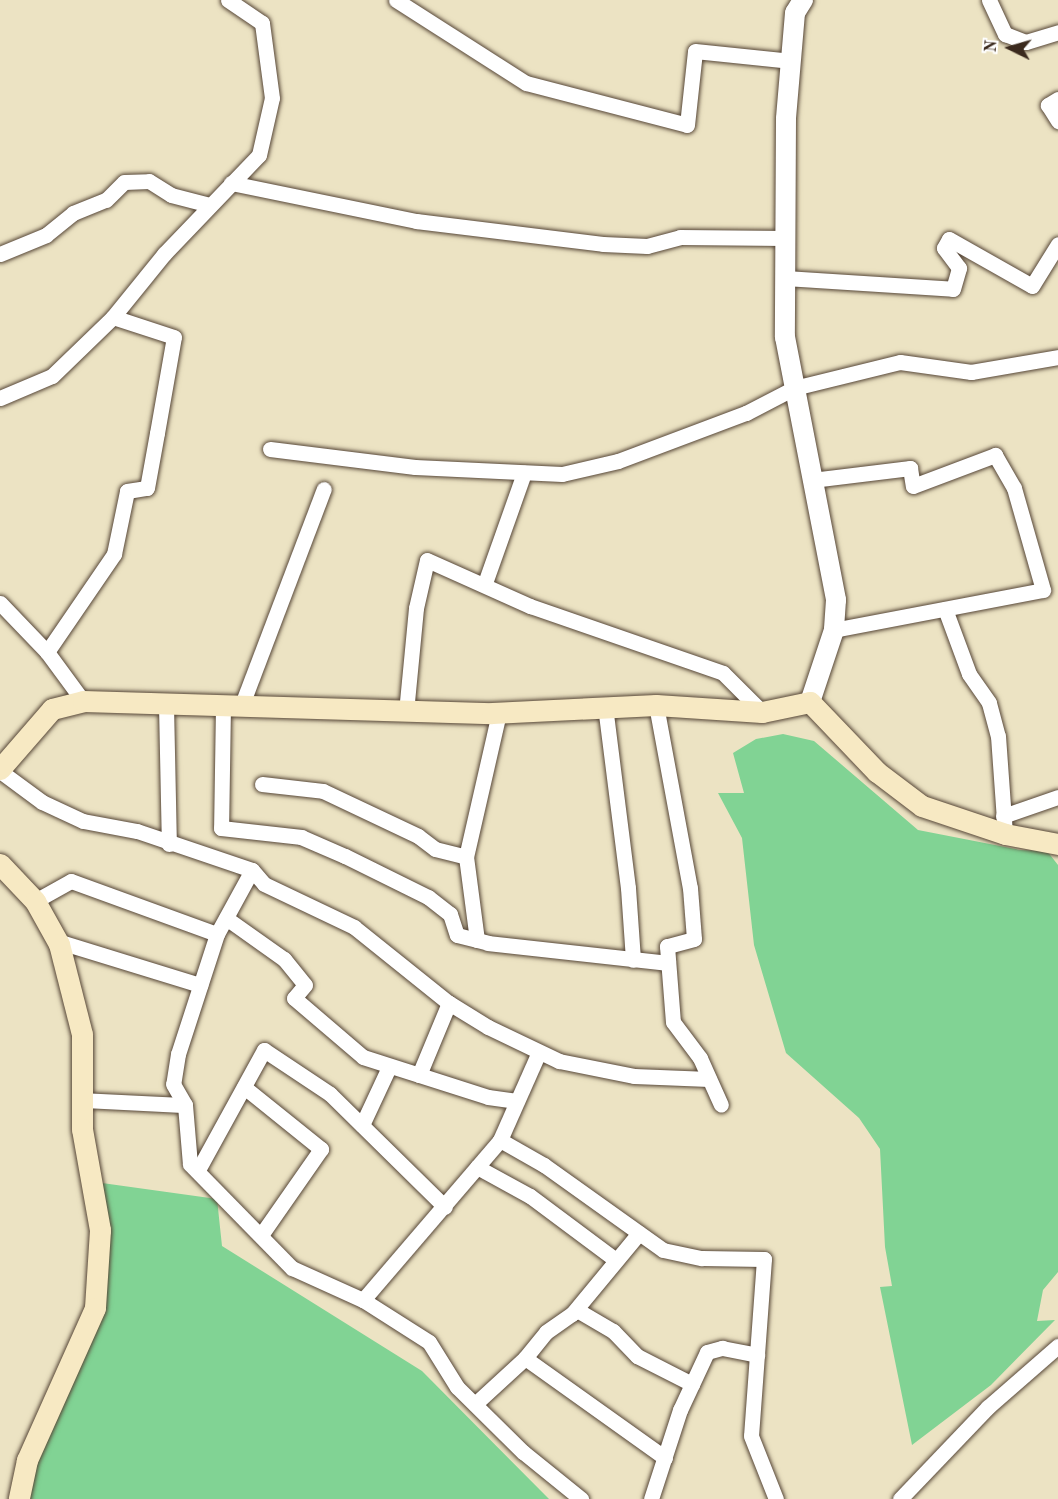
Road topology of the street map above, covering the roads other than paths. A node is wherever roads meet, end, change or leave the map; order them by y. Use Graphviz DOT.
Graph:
graph roads {
  1 [pos="228,0"];
  2 [pos="396,0"];
  3 [pos="803,0"];
  4 [pos="989,0"];
  5 [pos="1058,32"];
  6 [pos="791,61"];
  7 [pos="1058,99"];
  8 [pos="1058,121"];
  9 [pos="231,183"];
  10 [pos="210,205"];
  11 [pos="786,238"];
  12 [pos="1058,244"];
  13 [pos="0,254"];
  14 [pos="785,278"];
  15 [pos="113,317"];
  16 [pos="1058,357"];
  17 [pos="794,388"];
  18 [pos="0,398"];
  19 [pos="270,449"];
  20 [pos="524,474"];
  21 [pos="812,480"];
  22 [pos="324,489"];
  23 [pos="485,583"];
  24 [pos="0,603"];
  25 [pos="945,609"];
  26 [pos="834,630"];
  27 [pos="47,652"];
  28 [pos="83,701"];
  29 [pos="810,702"];
  30 [pos="166,705"];
  31 [pos="656,705"];
  32 [pos="605,706"];
  33 [pos="232,707"];
  34 [pos="406,712"];
  35 [pos="762,712"];
  36 [pos="499,713"];
  37 [pos="0,770"];
  38 [pos="262,784"];
  39 [pos="1058,797"];
  40 [pos="1004,825"];
  41 [pos="169,844"];
  42 [pos="1058,844"];
  43 [pos="466,857"];
  44 [pos="0,864"];
  45 [pos="252,870"];
  46 [pos="35,901"];
  47 [pos="226,918"];
  48 [pos="217,934"];
  49 [pos="477,940"];
  50 [pos="57,941"];
  51 [pos="633,960"];
  52 [pos="668,963"];
  53 [pos="200,986"];
  54 [pos="450,1003"];
  55 [pos="539,1052"];
  56 [pos="389,1067"];
  57 [pos="418,1075"];
  58 [pos="709,1079"];
  59 [pos="244,1087"];
  60 [pos="82,1100"];
  61 [pos="517,1101"];
  62 [pos="185,1105"];
  63 [pos="721,1105"];
  64 [pos="362,1125"];
  65 [pos="500,1140"];
  66 [pos="477,1167"];
  67 [pos="198,1170"];
  68 [pos="445,1207"];
  69 [pos="639,1233"];
  70 [pos="261,1235"];
  71 [pos="616,1260"];
  72 [pos="363,1300"];
  73 [pos="577,1310"];
  74 [pos="1058,1346"];
  75 [pos="757,1354"];
  76 [pos="525,1358"];
  77 [pos="692,1384"];
  78 [pos="475,1404"];
  79 [pos="664,1458"];
  80 [pos="19,1499"];
  81 [pos="580,1499"];
  82 [pos="651,1499"];
  83 [pos="776,1499"];
  84 [pos="900,1499"];
  1 -- 9 [label="street"];
  2 -- 6 [label="street"];
  3 -- 6 [label="street"];
  4 -- 5 [label="street"];
  6 -- 11 [label="street"];
  7 -- 8 [label="street"];
  9 -- 10 [label="street"];
  9 -- 11 [label="street"];
  10 -- 13 [label="street"];
  10 -- 15 [label="street"];
  11 -- 14 [label="street"];
  12 -- 14 [label="street"];
  14 -- 17 [label="street"];
  15 -- 18 [label="street"];
  15 -- 27 [label="street"];
  16 -- 17 [label="street"];
  17 -- 20 [label="street"];
  17 -- 21 [label="street"];
  19 -- 20 [label="street"];
  20 -- 23 [label="street"];
  21 -- 25 [label="street"];
  21 -- 26 [label="street"];
  22 -- 33 [label="street"];
  23 -- 34 [label="street"];
  23 -- 35 [label="street"];
  24 -- 27 [label="street"];
  25 -- 26 [label="street"];
  25 -- 40 [label="street"];
  26 -- 29 [label="street"];
  27 -- 28 [label="street"];
  28 -- 30 [label="main road"];
  28 -- 37 [label="main road"];
  29 -- 35 [label="main road"];
  29 -- 40 [label="main road"];
  30 -- 33 [label="main road"];
  30 -- 41 [label="street"];
  31 -- 32 [label="main road"];
  31 -- 35 [label="main road"];
  31 -- 52 [label="street"];
  32 -- 36 [label="main road"];
  32 -- 51 [label="street"];
  33 -- 34 [label="main road"];
  33 -- 49 [label="street"];
  34 -- 36 [label="main road"];
  36 -- 43 [label="street"];
  37 -- 41 [label="street"];
  38 -- 43 [label="street"];
  39 -- 40 [label="street"];
  40 -- 42 [label="main road"];
  41 -- 45 [label="street"];
  43 -- 49 [label="street"];
  44 -- 46 [label="main road"];
  45 -- 47 [label="street"];
  45 -- 54 [label="street"];
  46 -- 48 [label="street"];
  46 -- 50 [label="main road"];
  47 -- 48 [label="street"];
  47 -- 56 [label="street"];
  48 -- 53 [label="street"];
  49 -- 51 [label="street"];
  50 -- 53 [label="street"];
  50 -- 60 [label="main road"];
  51 -- 52 [label="street"];
  52 -- 58 [label="street"];
  53 -- 62 [label="street"];
  54 -- 55 [label="street"];
  54 -- 57 [label="street"];
  55 -- 58 [label="street"];
  55 -- 61 [label="street"];
  56 -- 57 [label="street"];
  56 -- 64 [label="street"];
  57 -- 61 [label="street"];
  58 -- 63 [label="street"];
  59 -- 64 [label="street"];
  59 -- 67 [label="street"];
  59 -- 70 [label="street"];
  60 -- 62 [label="street"];
  60 -- 80 [label="main road"];
  61 -- 65 [label="street"];
  62 -- 67 [label="street"];
  64 -- 68 [label="street"];
  65 -- 66 [label="street"];
  65 -- 69 [label="street"];
  66 -- 68 [label="street"];
  66 -- 71 [label="street"];
  67 -- 70 [label="street"];
  68 -- 72 [label="street"];
  69 -- 71 [label="street"];
  69 -- 75 [label="street"];
  70 -- 72 [label="street"];
  71 -- 73 [label="street"];
  72 -- 78 [label="street"];
  73 -- 76 [label="street"];
  73 -- 77 [label="street"];
  74 -- 84 [label="street"];
  75 -- 77 [label="street"];
  75 -- 83 [label="street"];
  76 -- 78 [label="street"];
  76 -- 79 [label="street"];
  77 -- 79 [label="street"];
  78 -- 81 [label="street"];
  79 -- 82 [label="street"];
}
